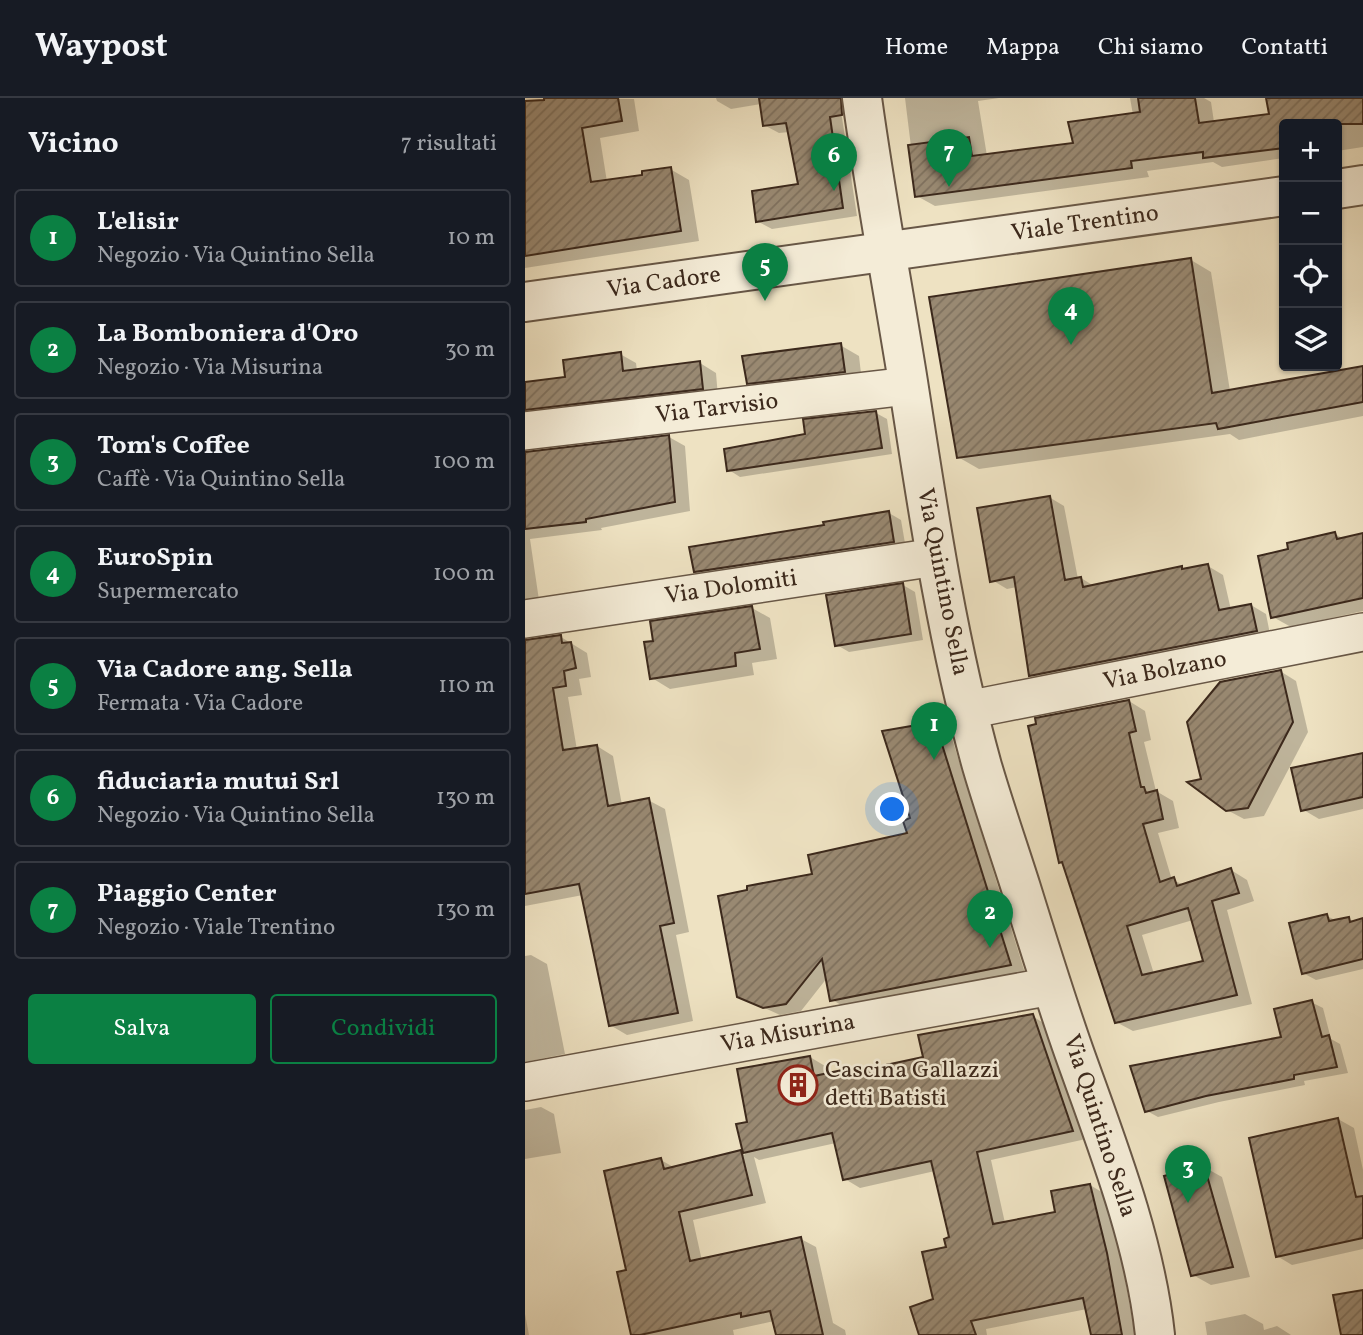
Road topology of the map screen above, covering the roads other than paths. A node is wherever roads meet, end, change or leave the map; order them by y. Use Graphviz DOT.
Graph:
graph roads {
  1 [pos="862,98"];
  2 [pos="1363,185"];
  3 [pos="1342,188"];
  4 [pos="1279,197"];
  5 [pos="886,252"];
  6 [pos="525,302"];
  7 [pos="908,386"];
  8 [pos="525,431"];
  9 [pos="936,557"];
  10 [pos="525,620"];
  11 [pos="1363,632"];
  12 [pos="967,710"];
  13 [pos="1052,986"];
  14 [pos="525,1082"];
  15 [pos="1154,1335"];
  1 -- 5 [label="street, Via Quintino Sella"];
  2 -- 3 [label="street"];
  4 -- 5 [label="street, Viale Trentino"];
  5 -- 6 [label="street, Via Cadore"];
  5 -- 7 [label="street, Via Quintino Sella"];
  7 -- 8 [label="street, Via Tarvisio"];
  7 -- 9 [label="street, Via Quintino Sella"];
  9 -- 10 [label="street, Via Dolomiti"];
  9 -- 12 [label="street, Via Quintino Sella"];
  11 -- 12 [label="street, Via Bolzano"];
  12 -- 13 [label="street, Via Quintino Sella"];
  13 -- 14 [label="street, Via Misurina"];
  13 -- 15 [label="street, Via Quintino Sella"];
}
